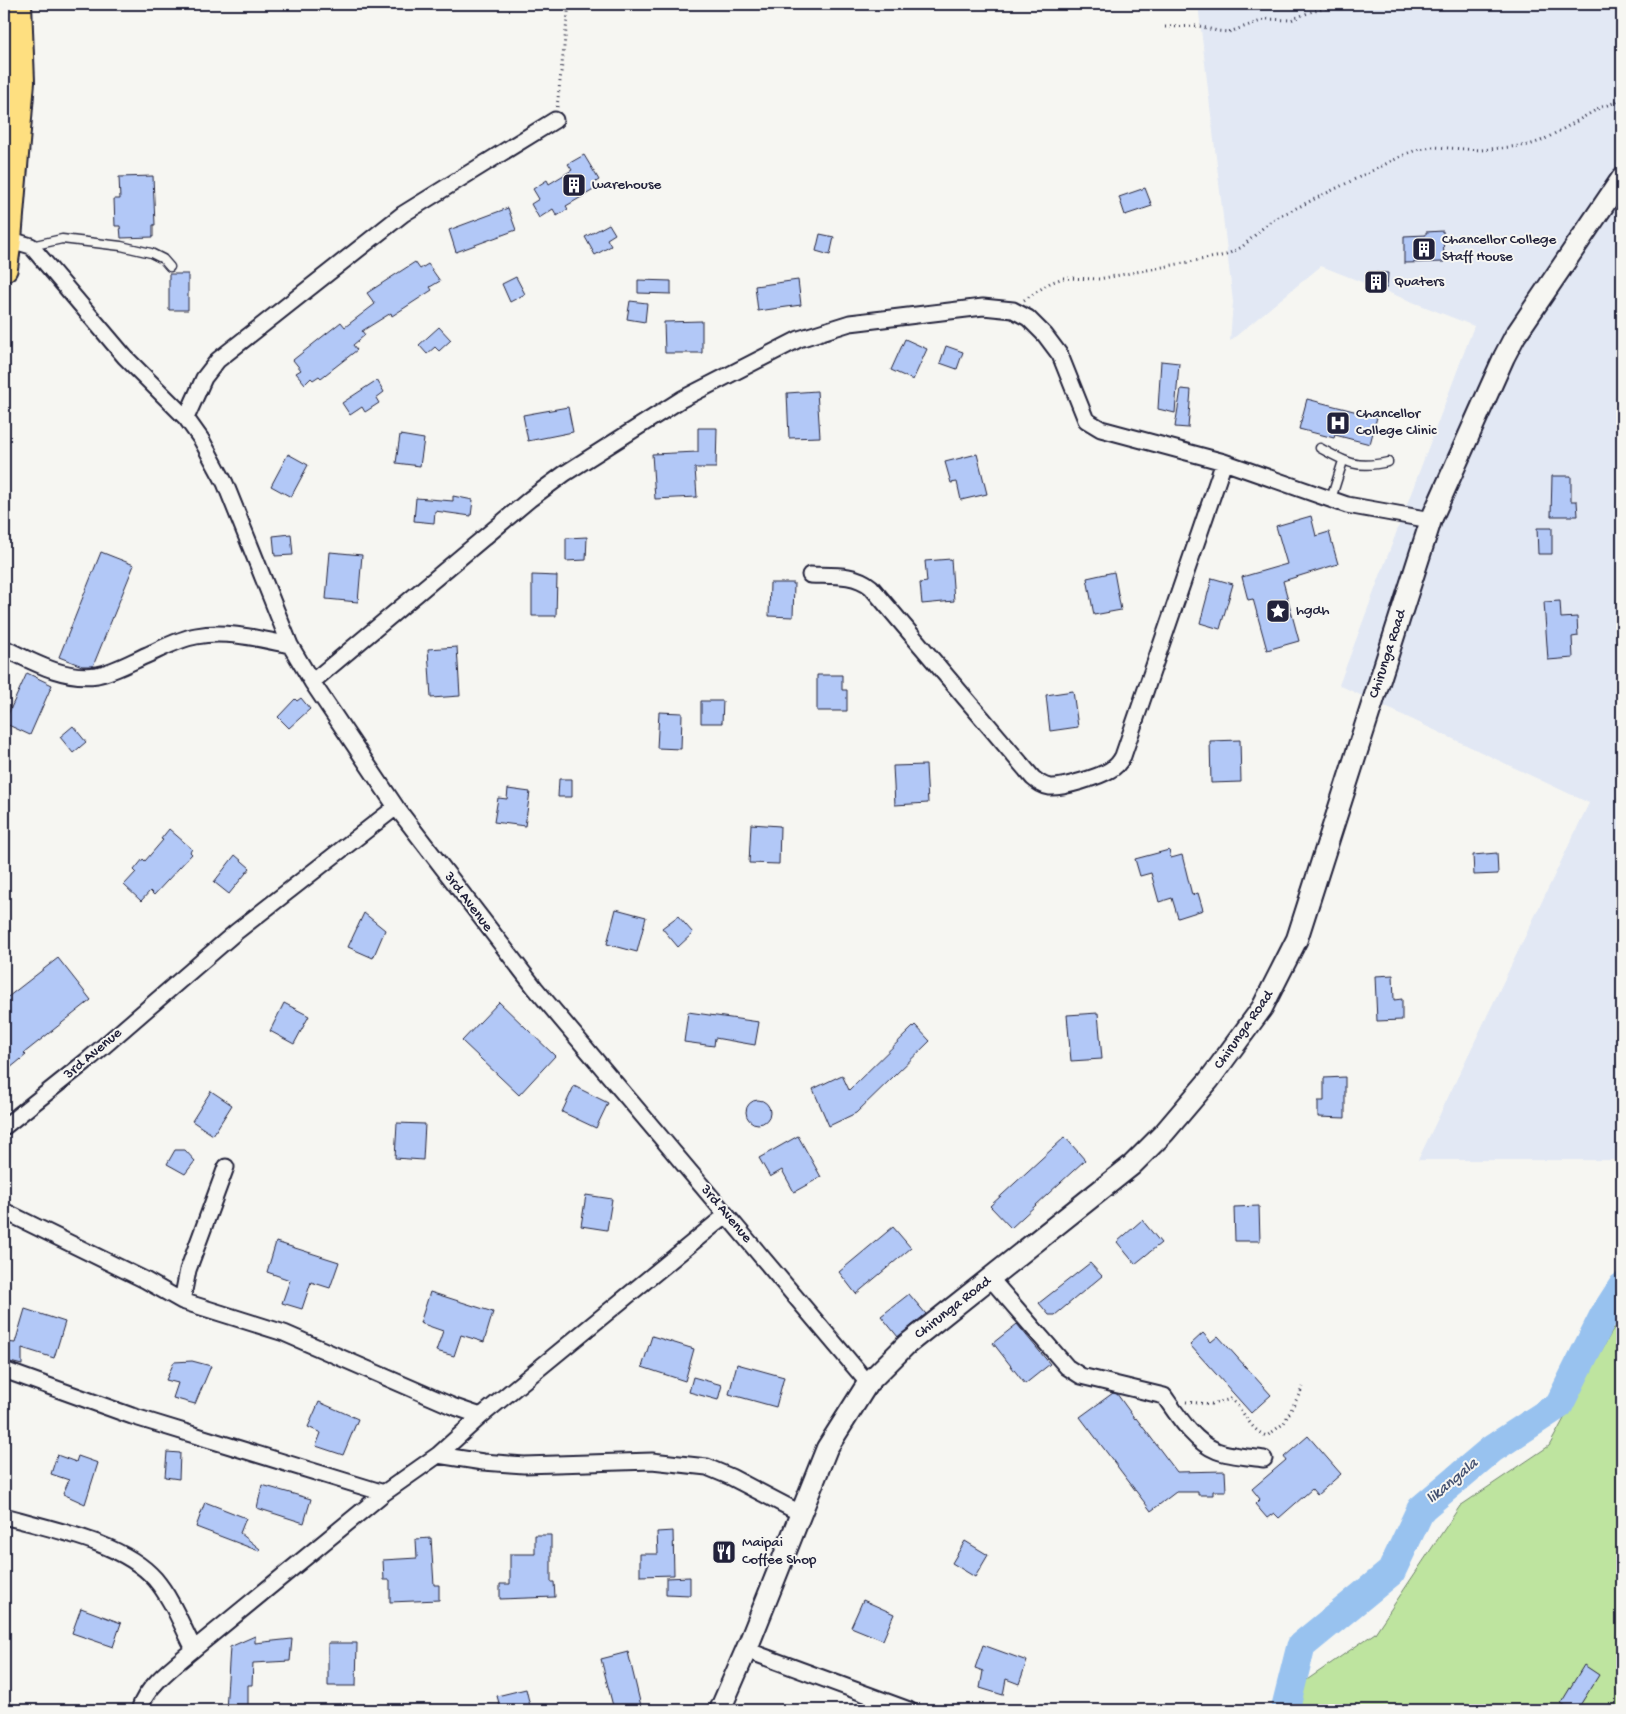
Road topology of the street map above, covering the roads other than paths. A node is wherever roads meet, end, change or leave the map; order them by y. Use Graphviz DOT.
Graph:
graph roads {
  1 [pos="18,4"];
  2 [pos="555,120"];
  3 [pos="1622,178"];
  4 [pos="20,242"];
  5 [pos="170,267"];
  6 [pos="4,268"];
  7 [pos="186,418"];
  8 [pos="1320,448"];
  9 [pos="1343,461"];
  10 [pos="1224,462"];
  11 [pos="1388,462"];
  12 [pos="1331,499"];
  13 [pos="1431,520"];
  14 [pos="810,575"];
  15 [pos="290,645"];
  16 [pos="4,648"];
  17 [pos="312,682"];
  18 [pos="396,807"];
  19 [pos="4,1127"];
  20 [pos="226,1167"];
  21 [pos="4,1211"];
  22 [pos="726,1215"];
  23 [pos="990,1278"];
  24 [pos="182,1301"];
  25 [pos="4,1370"];
  26 [pos="868,1382"];
  27 [pos="481,1416"];
  28 [pos="438,1455"];
  29 [pos="1264,1459"];
  30 [pos="384,1493"];
  31 [pos="800,1513"];
  32 [pos="4,1516"];
  33 [pos="194,1649"];
  34 [pos="746,1650"];
  35 [pos="139,1710"];
  36 [pos="720,1710"];
  37 [pos="909,1710"];
  1 -- 4 [label="highway"];
  2 -- 7 [label="street"];
  3 -- 13 [label="street, Chirunga Road"];
  4 -- 5 [label="lane"];
  4 -- 6 [label="highway"];
  4 -- 7 [label="street"];
  7 -- 15 [label="street"];
  8 -- 9 [label="lane"];
  9 -- 11 [label="lane"];
  9 -- 12 [label="lane"];
  10 -- 12 [label="street"];
  10 -- 14 [label="street"];
  10 -- 17 [label="street"];
  12 -- 13 [label="street"];
  13 -- 23 [label="street, Chirunga Road"];
  15 -- 16 [label="street"];
  15 -- 17 [label="street"];
  17 -- 18 [label="street"];
  18 -- 19 [label="street, 3rd Avenue"];
  18 -- 22 [label="street, 3rd Avenue"];
  20 -- 24 [label="street"];
  21 -- 24 [label="street"];
  22 -- 26 [label="street, 3rd Avenue"];
  22 -- 27 [label="street"];
  23 -- 26 [label="street, Chirunga Road"];
  23 -- 29 [label="street"];
  24 -- 27 [label="street"];
  25 -- 30 [label="street"];
  26 -- 31 [label="street, Chirunga Road"];
  27 -- 28 [label="street"];
  28 -- 30 [label="street"];
  28 -- 31 [label="street"];
  30 -- 33 [label="street"];
  31 -- 34 [label="street, Chirunga Road"];
  32 -- 33 [label="street"];
  33 -- 35 [label="street"];
  34 -- 36 [label="street, Chirunga Road"];
  34 -- 37 [label="street"];
}
